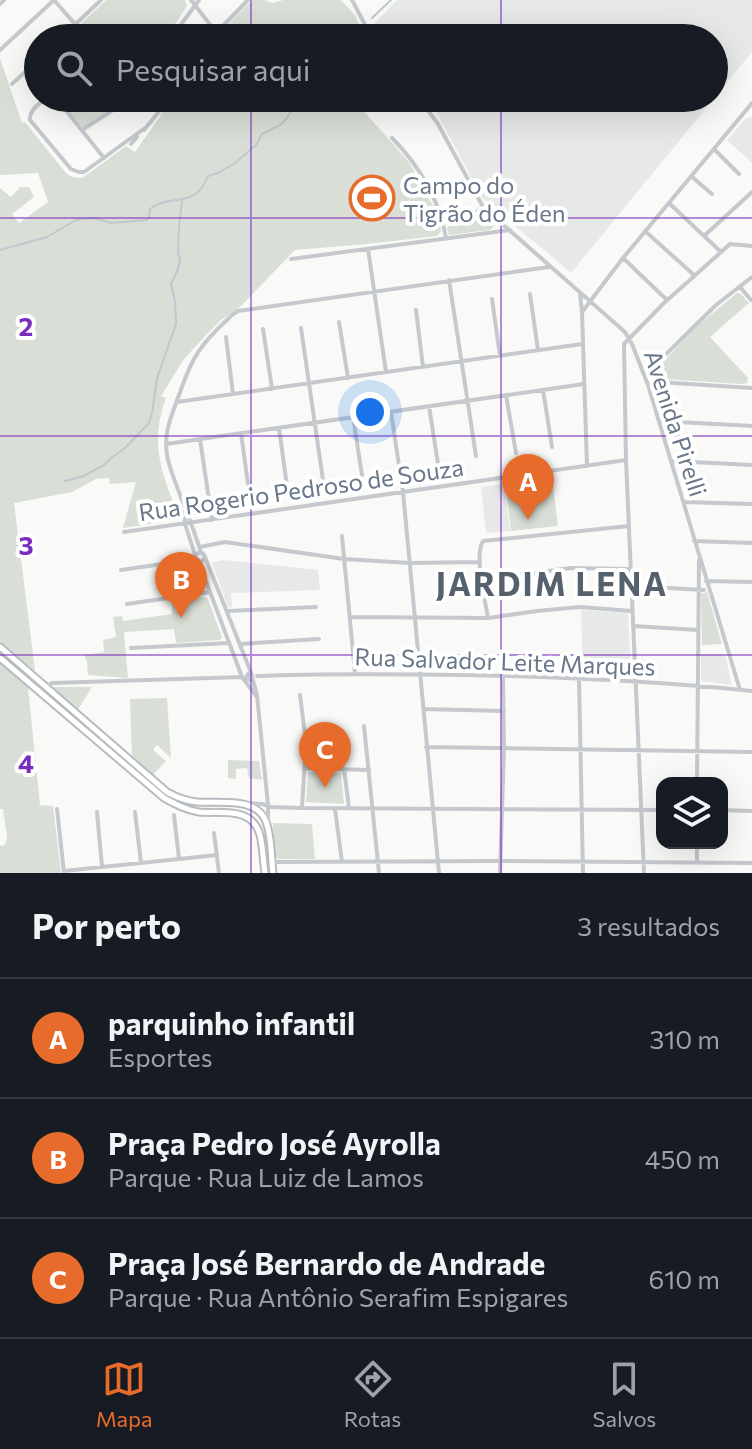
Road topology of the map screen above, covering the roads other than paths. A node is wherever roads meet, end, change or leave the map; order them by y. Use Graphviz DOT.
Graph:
graph roads {
  1 [pos="54,0"];
  2 [pos="101,0"];
  3 [pos="248,0"];
  4 [pos="352,0"];
  5 [pos="194,1"];
  6 [pos="28,24"];
  7 [pos="74,24"];
  8 [pos="76,24"];
  9 [pos="180,24"];
  10 [pos="210,24"];
  11 [pos="222,24"];
  12 [pos="365,24"];
  13 [pos="24,28"];
  14 [pos="0,50"];
  15 [pos="24,73"];
  16 [pos="12,84"];
  17 [pos="751,107"];
  18 [pos="31,112"];
  19 [pos="67,112"];
  20 [pos="110,112"];
  21 [pos="158,112"];
  22 [pos="429,112"];
  23 [pos="145,128"];
  24 [pos="82,130"];
  25 [pos="392,138"];
  26 [pos="131,144"];
  27 [pos="714,149"];
  28 [pos="104,158"];
  29 [pos="739,174"];
  30 [pos="691,176"];
  31 [pos="752,192"];
  32 [pos="712,194"];
  33 [pos="669,203"];
  34 [pos="483,207"];
  35 [pos="443,219"];
  36 [pos="510,230"];
  37 [pos="645,231"];
  38 [pos="704,236"];
  39 [pos="446,238"];
  40 [pos="751,245"];
  41 [pos="368,249"];
  42 [pos="721,252"];
  43 [pos="537,254"];
  44 [pos="623,258"];
  45 [pos="291,259"];
  46 [pos="551,266"];
  47 [pos="531,268"];
  48 [pos="695,276"];
  49 [pos="752,277"];
  50 [pos="449,280"];
  51 [pos="740,287"];
  52 [pos="374,291"];
  53 [pos="579,291"];
  54 [pos="530,294"];
  55 [pos="492,299"];
  56 [pos="589,300"];
  57 [pos="667,300"];
  58 [pos="751,300"];
  59 [pos="416,310"];
  60 [pos="582,310"];
  61 [pos="339,322"];
  62 [pos="301,328"];
  63 [pos="263,329"];
  64 [pos="226,337"];
  65 [pos="629,338"];
  66 [pos="582,344"];
  67 [pos="538,350"];
  68 [pos="500,356"];
  69 [pos="462,361"];
  70 [pos="423,367"];
  71 [pos="652,368"];
  72 [pos="643,371"];
  73 [pos="386,372"];
  74 [pos="348,378"];
  75 [pos="658,382"];
  76 [pos="309,383"];
  77 [pos="584,384"];
  78 [pos="648,385"];
  79 [pos="752,388"];
  80 [pos="272,389"];
  81 [pos="543,390"];
  82 [pos="233,394"];
  83 [pos="506,395"];
  84 [pos="177,400"];
  85 [pos="468,401"];
  86 [pos="429,406"];
  87 [pos="391,412"];
  88 [pos="353,417"];
  89 [pos="659,421"];
  90 [pos="315,423"];
  91 [pos="752,426"];
  92 [pos="279,428"];
  93 [pos="241,433"];
  94 [pos="200,439"];
  95 [pos="166,444"];
  96 [pos="552,447"];
  97 [pos="516,453"];
  98 [pos="476,456"];
  99 [pos="626,460"];
  100 [pos="672,461"];
  101 [pos="438,464"];
  102 [pos="752,465"];
  103 [pos="587,466"];
  104 [pos="362,475"];
  105 [pos="323,480"];
  106 [pos="287,486"];
  107 [pos="249,491"];
  108 [pos="403,492"];
  109 [pos="683,502"];
  110 [pos="752,504"];
  111 [pos="185,508"];
  112 [pos="212,520"];
  113 [pos="192,523"];
  114 [pos="185,524"];
  115 [pos="629,526"];
  116 [pos="124,532"];
  117 [pos="342,536"];
  118 [pos="694,541"];
  119 [pos="752,543"];
  120 [pos="202,552"];
  121 [pos="699,554"];
  122 [pos="197,559"];
  123 [pos="344,559"];
  124 [pos="480,562"];
  125 [pos="410,563"];
  126 [pos="630,569"];
  127 [pos="121,570"];
  128 [pos="483,580"];
  129 [pos="752,582"];
  130 [pos="631,586"];
  131 [pos="704,586"];
  132 [pos="210,592"];
  133 [pos="127,604"];
  134 [pos="316,607"];
  135 [pos="227,611"];
  136 [pos="632,611"];
  137 [pos="217,612"];
  138 [pos="350,617"];
  139 [pos="416,618"];
  140 [pos="488,618"];
  141 [pos="633,626"];
  142 [pos="698,630"];
  143 [pos="319,639"];
  144 [pos="229,643"];
  145 [pos="240,644"];
  146 [pos="0,647"];
  147 [pos="131,648"];
  148 [pos="0,658"];
  149 [pos="355,674"];
  150 [pos="420,675"];
  151 [pos="251,676"];
  152 [pos="503,676"];
  153 [pos="579,678"];
  154 [pos="635,681"];
  155 [pos="43,685"];
  156 [pos="697,686"];
  157 [pos="740,690"];
  158 [pos="752,691"];
  159 [pos="300,695"];
  160 [pos="47,698"];
  161 [pos="258,699"];
  162 [pos="423,709"];
  163 [pos="504,711"];
  164 [pos="364,726"];
  165 [pos="426,747"];
  166 [pos="504,748"];
  167 [pos="580,750"];
  168 [pos="638,750"];
  169 [pos="696,751"];
  170 [pos="752,752"];
  171 [pos="304,768"];
  172 [pos="344,769"];
  173 [pos="369,770"];
  174 [pos="697,777"];
  175 [pos="227,803"];
  176 [pos="238,804"];
  177 [pos="268,805"];
  178 [pos="302,808"];
  179 [pos="335,808"];
  180 [pos="349,808"];
  181 [pos="57,809"];
  182 [pos="373,809"];
  183 [pos="433,809"];
  184 [pos="502,809"];
  185 [pos="656,810"];
  186 [pos="728,810"];
  187 [pos="582,811"];
  188 [pos="640,811"];
  189 [pos="752,811"];
  190 [pos="97,812"];
  191 [pos="135,812"];
  192 [pos="210,812"];
  193 [pos="174,815"];
  194 [pos="268,828"];
  195 [pos="214,833"];
  196 [pos="261,839"];
  197 [pos="697,849"];
  198 [pos="217,855"];
  199 [pos="179,859"];
  200 [pos="378,861"];
  201 [pos="438,861"];
  202 [pos="500,861"];
  203 [pos="271,862"];
  204 [pos="342,862"];
  205 [pos="583,862"];
  206 [pos="643,862"];
  207 [pos="141,863"];
  208 [pos="697,863"];
  209 [pos="752,863"];
  210 [pos="102,867"];
  211 [pos="64,872"];
  212 [pos="219,873"];
  213 [pos="265,873"];
  214 [pos="273,873"];
  215 [pos="379,873"];
  216 [pos="439,873"];
  217 [pos="500,873"];
  218 [pos="583,873"];
  219 [pos="644,873"];
  1 -- 6 [label="street"];
  1 -- 7 [label="street"];
  2 -- 8 [label="street"];
  3 -- 11 [label="street"];
  4 -- 12 [label="street"];
  5 -- 9 [label="street"];
  5 -- 10 [label="street"];
  13 -- 14 [label="street"];
  15 -- 16 [label="street"];
  17 -- 27 [label="street"];
  18 -- 28 [label="street"];
  19 -- 24 [label="street"];
  20 -- 24 [label="street"];
  21 -- 23 [label="street"];
  22 -- 34 [label="street, Avenida Pirelli"];
  23 -- 26 [label="street"];
  23 -- 28 [label="street"];
  24 -- 28 [label="street"];
  25 -- 35 [label="street"];
  27 -- 29 [label="street"];
  27 -- 30 [label="street"];
  30 -- 32 [label="street"];
  30 -- 33 [label="street"];
  31 -- 38 [label="street"];
  33 -- 37 [label="street"];
  33 -- 38 [label="street"];
  34 -- 35 [label="street"];
  34 -- 36 [label="street, Avenida Pirelli"];
  35 -- 39 [label="street"];
  36 -- 39 [label="street"];
  36 -- 43 [label="street, Avenida Pirelli"];
  37 -- 44 [label="street"];
  37 -- 48 [label="street"];
  38 -- 42 [label="street"];
  39 -- 41 [label="street"];
  40 -- 42 [label="street"];
  41 -- 45 [label="street"];
  41 -- 52 [label="street"];
  42 -- 48 [label="street"];
  43 -- 46 [label="street, Avenida Pirelli"];
  43 -- 47 [label="street"];
  44 -- 56 [label="street"];
  44 -- 57 [label="street"];
  46 -- 47 [label="street"];
  46 -- 53 [label="street, Avenida Pirelli"];
  47 -- 50 [label="street"];
  48 -- 57 [label="street"];
  49 -- 51 [label="street"];
  50 -- 52 [label="street"];
  50 -- 69 [label="street"];
  51 -- 58 [label="street"];
  51 -- 71 [label="street"];
  52 -- 73 [label="street"];
  52 -- 84 [label="street"];
  53 -- 56 [label="street, Avenida Pirelli"];
  53 -- 60 [label="street"];
  54 -- 67 [label="street"];
  55 -- 68 [label="street"];
  56 -- 60 [label="street"];
  56 -- 65 [label="street, Avenida Pirelli"];
  57 -- 65 [label="street"];
  59 -- 70 [label="street"];
  60 -- 66 [label="street"];
  61 -- 74 [label="street"];
  62 -- 76 [label="street"];
  63 -- 80 [label="street"];
  64 -- 82 [label="street"];
  65 -- 72 [label="street, Avenida Pirelli"];
  65 -- 99 [label="street"];
  66 -- 67 [label="street"];
  66 -- 77 [label="street"];
  67 -- 68 [label="street"];
  68 -- 69 [label="street"];
  69 -- 70 [label="street"];
  69 -- 85 [label="street"];
  70 -- 73 [label="street"];
  71 -- 72 [label="street"];
  71 -- 75 [label="street"];
  72 -- 78 [label="street, Avenida Pirelli"];
  73 -- 74 [label="street"];
  74 -- 76 [label="street"];
  75 -- 78 [label="street"];
  75 -- 79 [label="street"];
  76 -- 80 [label="street"];
  76 -- 90 [label="street"];
  77 -- 81 [label="street"];
  77 -- 103 [label="street"];
  78 -- 89 [label="street, Avenida Pirelli"];
  80 -- 82 [label="street"];
  81 -- 83 [label="street"];
  81 -- 96 [label="street"];
  82 -- 84 [label="street"];
  83 -- 85 [label="street"];
  83 -- 97 [label="street"];
  84 -- 95 [label="street"];
  85 -- 86 [label="street"];
  85 -- 98 [label="street"];
  86 -- 87 [label="street"];
  86 -- 101 [label="street"];
  87 -- 88 [label="street"];
  87 -- 108 [label="street"];
  88 -- 90 [label="street"];
  88 -- 104 [label="street"];
  89 -- 91 [label="street"];
  89 -- 100 [label="street, Avenida Pirelli"];
  90 -- 92 [label="street"];
  90 -- 105 [label="street"];
  92 -- 93 [label="street"];
  92 -- 106 [label="street"];
  93 -- 94 [label="street"];
  93 -- 107 [label="street"];
  94 -- 95 [label="street"];
  94 -- 112 [label="street"];
  95 -- 111 [label="street"];
  99 -- 103 [label="street, Rua Rogerio Pedroso de Souza"];
  99 -- 115 [label="street"];
  100 -- 102 [label="street"];
  100 -- 109 [label="street, Avenida Pirelli"];
  103 -- 108 [label="street, Rua Rogerio Pedroso de Souza"];
  108 -- 112 [label="street, Rua Rogerio Pedroso de Souza"];
  108 -- 125 [label="street"];
  109 -- 110 [label="street"];
  109 -- 118 [label="street, Avenida Pirelli"];
  111 -- 113 [label="street"];
  111 -- 114 [label="street"];
  112 -- 113 [label="street, Rua Rogerio Pedroso de Souza"];
  113 -- 114 [label="street, Rua Rogerio Pedroso de Souza"];
  113 -- 120 [label="street"];
  114 -- 116 [label="street, Rua Rogerio Pedroso de Souza"];
  114 -- 122 [label="street"];
  115 -- 124 [label="street"];
  115 -- 126 [label="street"];
  117 -- 123 [label="street"];
  118 -- 119 [label="street"];
  118 -- 121 [label="street, Avenida Pirelli"];
  120 -- 122 [label="street"];
  120 -- 123 [label="street"];
  120 -- 135 [label="street"];
  121 -- 131 [label="street"];
  121 -- 131 [label="street, Avenida Pirelli"];
  122 -- 127 [label="street"];
  122 -- 132 [label="street"];
  123 -- 125 [label="street"];
  123 -- 138 [label="street"];
  124 -- 125 [label="street"];
  124 -- 128 [label="street"];
  125 -- 139 [label="street"];
  126 -- 128 [label="street"];
  126 -- 130 [label="street"];
  128 -- 140 [label="street"];
  129 -- 131 [label="street"];
  130 -- 131 [label="street"];
  130 -- 136 [label="street"];
  131 -- 142 [label="street"];
  131 -- 157 [label="street, Avenida Pirelli"];
  132 -- 133 [label="street"];
  132 -- 137 [label="street"];
  134 -- 135 [label="street"];
  135 -- 137 [label="street"];
  135 -- 145 [label="street"];
  136 -- 140 [label="street"];
  136 -- 141 [label="street"];
  137 -- 144 [label="street"];
  138 -- 139 [label="street"];
  138 -- 149 [label="street"];
  139 -- 140 [label="street"];
  139 -- 150 [label="street"];
  141 -- 142 [label="street"];
  141 -- 154 [label="street"];
  142 -- 156 [label="street"];
  143 -- 145 [label="street"];
  144 -- 147 [label="street"];
  144 -- 151 [label="street"];
  145 -- 151 [label="street"];
  146 -- 155 [label="main road"];
  148 -- 160 [label="main road"];
  149 -- 150 [label="street, Rua Salvador Leite Marques"];
  149 -- 151 [label="street, Rua Salvador Leite Marques"];
  150 -- 152 [label="street, Rua Salvador Leite Marques"];
  150 -- 162 [label="street"];
  151 -- 155 [label="street, Rua Salvador Leite Marques"];
  151 -- 161 [label="street"];
  151 -- 161 [label="street"];
  152 -- 153 [label="street, Rua Salvador Leite Marques"];
  152 -- 163 [label="street"];
  153 -- 154 [label="street, Rua Salvador Leite Marques"];
  153 -- 167 [label="street"];
  154 -- 156 [label="street, Rua Salvador Leite Marques"];
  154 -- 168 [label="street"];
  155 -- 160 [label="main road"];
  155 -- 175 [label="main road"];
  156 -- 157 [label="street, Rua Salvador Leite Marques"];
  156 -- 169 [label="street"];
  157 -- 158 [label="street, Rua Salvador Leite Marques"];
  159 -- 171 [label="street"];
  160 -- 192 [label="main road"];
  161 -- 177 [label="street"];
  162 -- 163 [label="street"];
  162 -- 165 [label="street"];
  163 -- 166 [label="street"];
  164 -- 173 [label="street"];
  165 -- 166 [label="street"];
  165 -- 183 [label="street"];
  166 -- 167 [label="street"];
  166 -- 184 [label="street"];
  167 -- 168 [label="street"];
  167 -- 187 [label="street"];
  168 -- 169 [label="street"];
  168 -- 188 [label="street"];
  169 -- 170 [label="street"];
  169 -- 174 [label="street"];
  171 -- 172 [label="street"];
  171 -- 178 [label="street"];
  172 -- 173 [label="street"];
  172 -- 180 [label="street"];
  173 -- 182 [label="street"];
  175 -- 176 [label="main road"];
  175 -- 192 [label="main road"];
  176 -- 177 [label="street"];
  176 -- 194 [label="main road"];
  177 -- 178 [label="street"];
  177 -- 194 [label="street"];
  178 -- 179 [label="street"];
  179 -- 180 [label="street"];
  179 -- 204 [label="street"];
  180 -- 182 [label="street"];
  181 -- 211 [label="street"];
  182 -- 183 [label="street"];
  182 -- 200 [label="street"];
  183 -- 184 [label="street"];
  183 -- 201 [label="street"];
  184 -- 187 [label="street"];
  184 -- 202 [label="street"];
  185 -- 188 [label="street"];
  186 -- 189 [label="street"];
  187 -- 188 [label="street"];
  187 -- 205 [label="street"];
  188 -- 206 [label="street"];
  190 -- 210 [label="street"];
  191 -- 207 [label="street"];
  192 -- 196 [label="main road"];
  193 -- 199 [label="street"];
  194 -- 203 [label="main road"];
  195 -- 198 [label="street"];
  196 -- 203 [label="main road"];
  196 -- 213 [label="main road"];
  197 -- 208 [label="street"];
  198 -- 199 [label="street"];
  198 -- 212 [label="street"];
  199 -- 207 [label="street"];
  200 -- 201 [label="street"];
  200 -- 204 [label="street"];
  200 -- 215 [label="street"];
  201 -- 202 [label="street"];
  201 -- 216 [label="street"];
  202 -- 205 [label="street"];
  202 -- 217 [label="street"];
  203 -- 204 [label="street"];
  203 -- 214 [label="main road"];
  205 -- 206 [label="street"];
  205 -- 218 [label="street"];
  206 -- 208 [label="street"];
  206 -- 219 [label="street"];
  207 -- 210 [label="street"];
  208 -- 209 [label="street"];
  210 -- 211 [label="street"];
}
